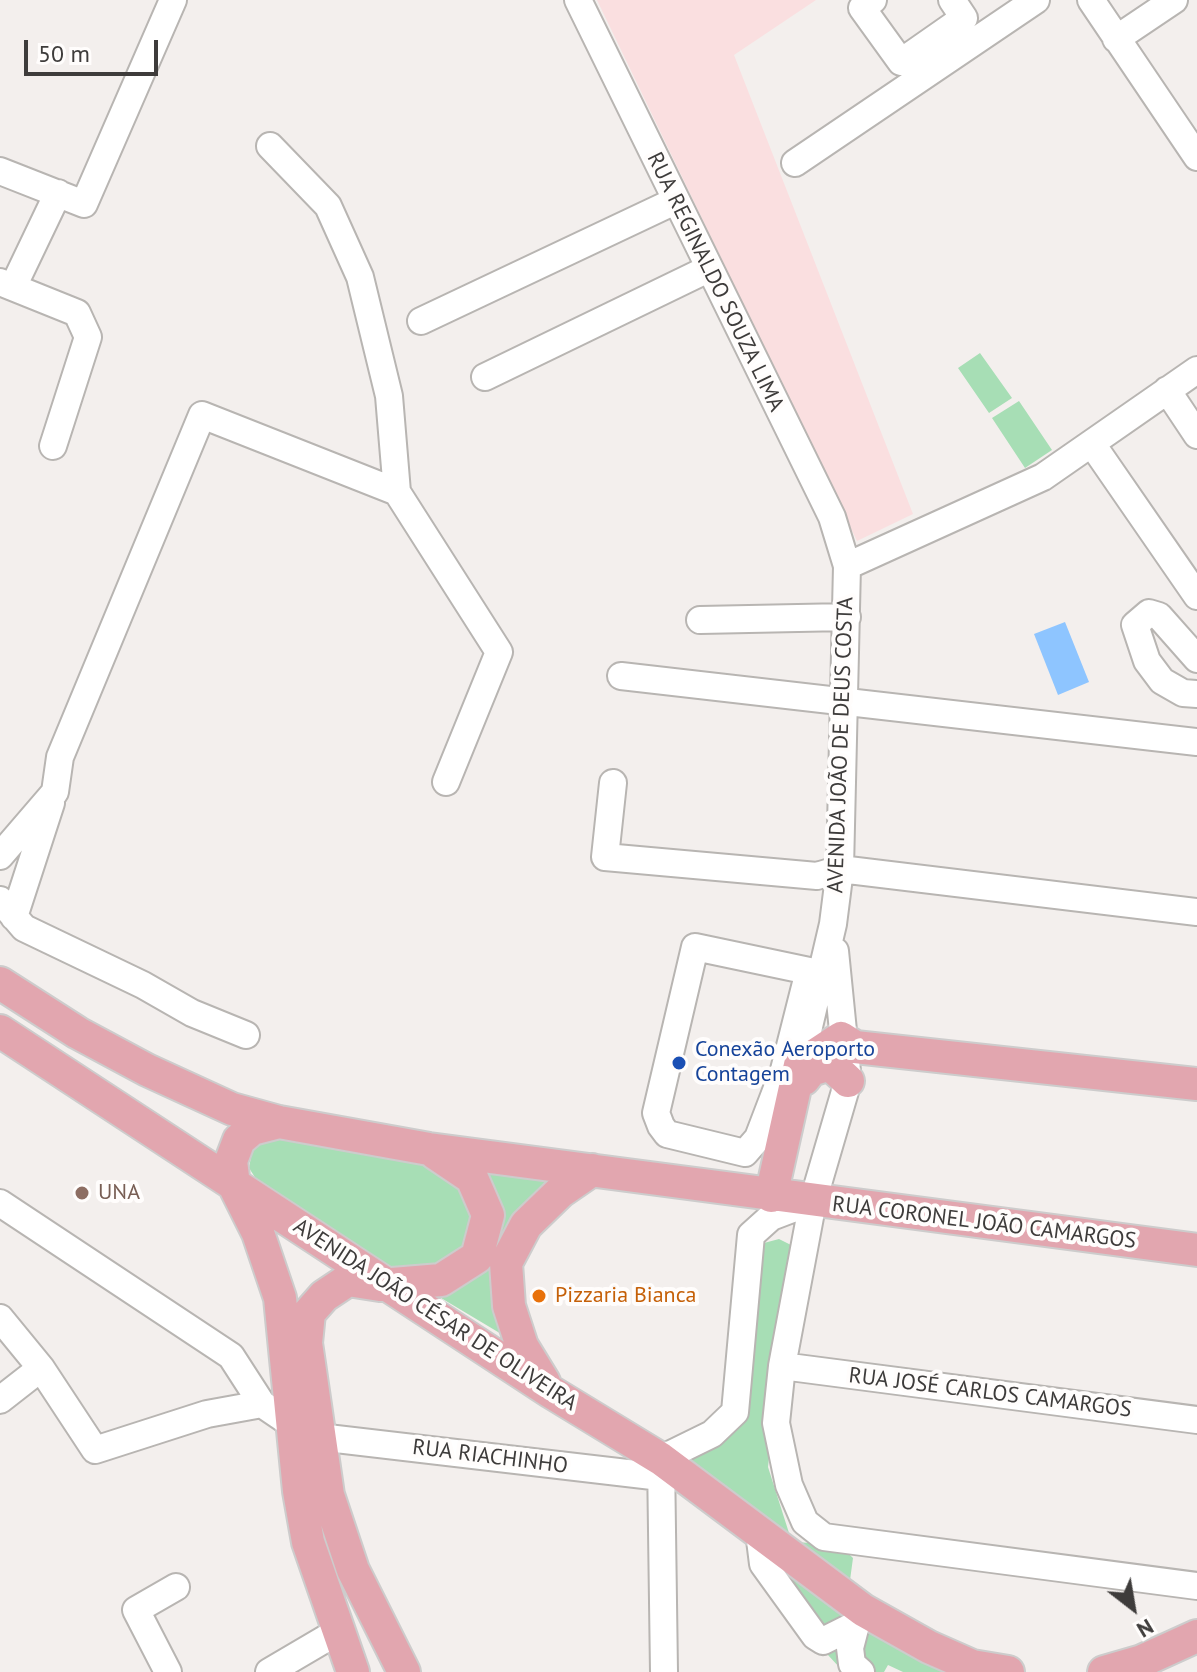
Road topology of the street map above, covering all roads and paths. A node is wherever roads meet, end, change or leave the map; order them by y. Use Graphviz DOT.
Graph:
graph roads {
  1 [pos="173,0"];
  2 [pos="578,0"];
  3 [pos="873,0"];
  4 [pos="952,0"];
  5 [pos="1036,0"];
  6 [pos="1091,0"];
  7 [pos="1174,0"];
  8 [pos="1116,39"];
  9 [pos="270,146"];
  10 [pos="1197,157"];
  11 [pos="795,163"];
  12 [pos="0,171"];
  13 [pos="58,193"];
  14 [pos="675,201"];
  15 [pos="708,269"];
  16 [pos="7,284"];
  17 [pos="421,321"];
  18 [pos="1197,370"];
  19 [pos="485,377"];
  20 [pos="1167,390"];
  21 [pos="1197,435"];
  22 [pos="1092,444"];
  23 [pos="53,446"];
  24 [pos="397,492"];
  25 [pos="847,566"];
  26 [pos="1197,596"];
  27 [pos="847,617"];
  28 [pos="700,620"];
  29 [pos="1197,659"];
  30 [pos="621,676"];
  31 [pos="1197,694"];
  32 [pos="846,699"];
  33 [pos="1197,742"];
  34 [pos="446,782"];
  35 [pos="613,783"];
  36 [pos="55,792"];
  37 [pos="0,856"];
  38 [pos="840,869"];
  39 [pos="7,909"];
  40 [pos="1197,912"];
  41 [pos="833,924"];
  42 [pos="0,983"];
  43 [pos="0,1031"];
  44 [pos="246,1035"];
  45 [pos="841,1038"];
  46 [pos="792,1076"];
  47 [pos="848,1081"];
  48 [pos="1197,1084"];
  49 [pos="279,1122"];
  50 [pos="701,1140"];
  51 [pos="429,1149"];
  52 [pos="592,1170"];
  53 [pos="234,1185"];
  54 [pos="693,1185"];
  55 [pos="771,1196"];
  56 [pos="813,1201"];
  57 [pos="0,1203"];
  58 [pos="754,1233"];
  59 [pos="805,1248"];
  60 [pos="1197,1250"];
  61 [pos="388,1285"];
  62 [pos="0,1318"];
  63 [pos="782,1366"];
  64 [pos="41,1368"];
  65 [pos="551,1392"];
  66 [pos="0,1400"];
  67 [pos="262,1404"];
  68 [pos="1197,1420"];
  69 [pos="306,1431"];
  70 [pos="661,1468"];
  71 [pos="759,1532"];
  72 [pos="1197,1586"];
  73 [pos="176,1587"];
  74 [pos="858,1618"];
  75 [pos="337,1632"];
  76 [pos="1197,1636"];
  77 [pos="168,1672"];
  78 [pos="269,1672"];
  79 [pos="353,1672"];
  80 [pos="404,1672"];
  81 [pos="664,1672"];
  82 [pos="861,1672"];
  83 [pos="1008,1672"];
  84 [pos="1104,1672"];
  1 -- 13 [label="street"];
  2 -- 14 [label="street, RUA REGINALDO SOUZA LIMA"];
  3 -- 4 [label="street"];
  5 -- 11 [label="street"];
  6 -- 8 [label="street"];
  7 -- 8 [label="street"];
  8 -- 10 [label="street"];
  9 -- 24 [label="street"];
  12 -- 13 [label="street"];
  13 -- 16 [label="street"];
  14 -- 15 [label="street, RUA REGINALDO SOUZA LIMA"];
  14 -- 17 [label="street"];
  15 -- 19 [label="street"];
  15 -- 25 [label="street, RUA REGINALDO SOUZA LIMA"];
  16 -- 23 [label="street"];
  18 -- 20 [label="street"];
  20 -- 21 [label="street"];
  20 -- 22 [label="street"];
  22 -- 25 [label="street"];
  22 -- 26 [label="street"];
  24 -- 34 [label="street"];
  24 -- 36 [label="street"];
  25 -- 27 [label="street, AVENIDA JOÃO DE DEUS COSTA"];
  27 -- 28 [label="street"];
  27 -- 32 [label="street, AVENIDA JOÃO DE DEUS COSTA"];
  29 -- 31 [label="street"];
  30 -- 32 [label="street"];
  32 -- 33 [label="street"];
  32 -- 38 [label="street, AVENIDA JOÃO DE DEUS COSTA"];
  35 -- 38 [label="street"];
  36 -- 37 [label="street"];
  36 -- 39 [label="street"];
  38 -- 40 [label="street"];
  38 -- 41 [label="street, AVENIDA JOÃO DE DEUS COSTA"];
  39 -- 44 [label="street"];
  41 -- 45 [label="street, AVENIDA JOÃO DE DEUS COSTA"];
  41 -- 46 [label="street, AVENIDA JOÃO DE DEUS COSTA"];
  42 -- 49 [label="main road"];
  43 -- 53 [label="main road, AVENIDA JOÃO CÉSAR DE OLIVEIRA"];
  45 -- 46 [label="main road"];
  45 -- 47 [label="street, AVENIDA JOÃO DE DEUS COSTA"];
  45 -- 48 [label="main road"];
  46 -- 47 [label="main road"];
  46 -- 50 [label="street"];
  46 -- 50 [label="street"];
  46 -- 55 [label="main road, AVENIDA JOÃO DE DEUS COSTA"];
  47 -- 56 [label="street, AVENIDA JOÃO DE DEUS COSTA"];
  49 -- 51 [label="main road"];
  49 -- 53 [label="main road"];
  50 -- 54 [label="street"];
  51 -- 52 [label="main road"];
  51 -- 61 [label="main road"];
  52 -- 54 [label="main road"];
  52 -- 65 [label="main road"];
  53 -- 61 [label="main road, AVENIDA JOÃO CÉSAR DE OLIVEIRA"];
  53 -- 69 [label="main road"];
  54 -- 55 [label="main road"];
  55 -- 56 [label="main road, RUA CORONEL JOÃO CAMARGOS"];
  56 -- 58 [label="street"];
  56 -- 59 [label="street, AVENIDA JOÃO DE DEUS COSTA"];
  56 -- 60 [label="main road, RUA CORONEL JOÃO CAMARGOS"];
  57 -- 67 [label="street, RUA RIACHINHO"];
  58 -- 59 [label="street"];
  58 -- 70 [label="street"];
  59 -- 63 [label="street, AVENIDA JOÃO DE DEUS COSTA"];
  61 -- 65 [label="main road, AVENIDA JOÃO CÉSAR DE OLIVEIRA"];
  61 -- 69 [label="main road"];
  62 -- 64 [label="street"];
  63 -- 68 [label="street, RUA JOSÉ CARLOS CAMARGOS"];
  63 -- 72 [label="street, AVENIDA JOÃO DE DEUS COSTA"];
  64 -- 66 [label="street"];
  64 -- 67 [label="street"];
  65 -- 70 [label="main road, AVENIDA JOÃO CÉSAR DE OLIVEIRA"];
  67 -- 69 [label="street, RUA RIACHINHO"];
  69 -- 70 [label="street, RUA RIACHINHO"];
  69 -- 75 [label="main road"];
  69 -- 80 [label="main road"];
  70 -- 71 [label="main road, AVENIDA JOÃO CÉSAR DE OLIVEIRA"];
  70 -- 81 [label="street"];
  71 -- 74 [label="main road, AVENIDA JOÃO CÉSAR DE OLIVEIRA"];
  71 -- 74 [label="street"];
  73 -- 77 [label="street"];
  74 -- 82 [label="street"];
  74 -- 83 [label="main road"];
  75 -- 78 [label="street"];
  75 -- 79 [label="main road"];
  76 -- 84 [label="main road"];
}
